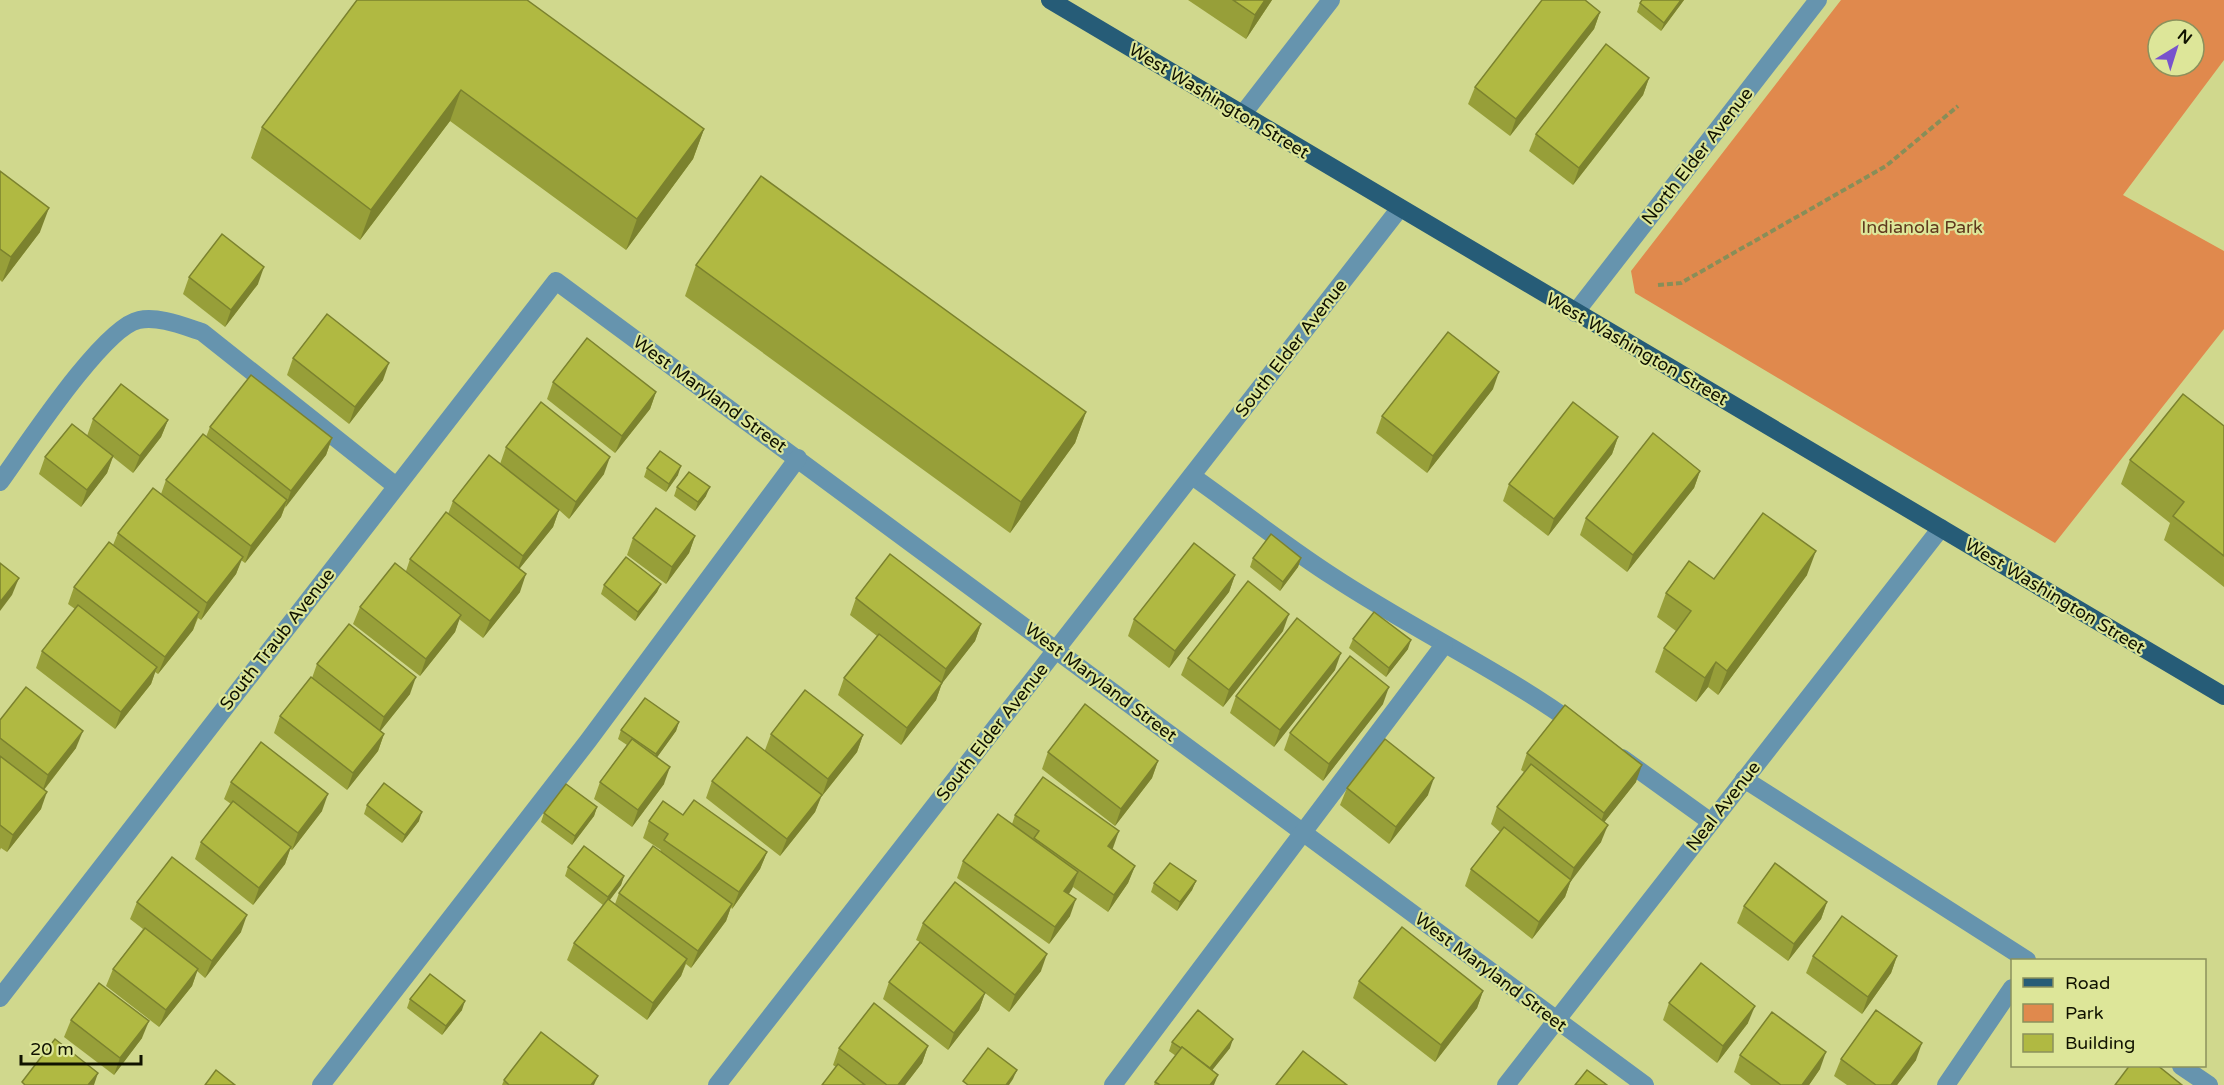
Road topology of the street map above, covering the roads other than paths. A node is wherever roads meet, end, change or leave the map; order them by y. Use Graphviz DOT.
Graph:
graph roads {
  1 [pos="1050,0"];
  2 [pos="1331,0"];
  3 [pos="1818,0"];
  4 [pos="1242,115"];
  5 [pos="1400,208"];
  6 [pos="556,280"];
  7 [pos="1575,313"];
  8 [pos="798,459"];
  9 [pos="1192,476"];
  10 [pos="0,482"];
  11 [pos="396,486"];
  12 [pos="1941,528"];
  13 [pos="1444,645"];
  14 [pos="1057,649"];
  15 [pos="2224,696"];
  16 [pos="1592,736"];
  17 [pos="1611,750"];
  18 [pos="1744,779"];
  19 [pos="1711,822"];
  20 [pos="1304,832"];
  21 [pos="2025,959"];
  22 [pos="2011,991"];
  23 [pos="0,998"];
  24 [pos="1556,1020"];
  25 [pos="2184,1067"];
  26 [pos="321,1085"];
  27 [pos="717,1085"];
  28 [pos="1113,1085"];
  29 [pos="1506,1085"];
  30 [pos="1645,1085"];
  31 [pos="1946,1085"];
  32 [pos="2209,1085"];
  1 -- 4 [label="main road, West Washington Street"];
  2 -- 4 [label="street"];
  3 -- 7 [label="street, North Elder Avenue"];
  4 -- 5 [label="main road, West Washington Street"];
  5 -- 7 [label="main road, West Washington Street"];
  5 -- 9 [label="street, South Elder Avenue"];
  6 -- 8 [label="street, West Maryland Street"];
  6 -- 11 [label="street, South Traub Avenue"];
  7 -- 12 [label="main road, West Washington Street"];
  8 -- 14 [label="street, West Maryland Street"];
  8 -- 26 [label="street"];
  9 -- 13 [label="street"];
  9 -- 14 [label="street, South Elder Avenue"];
  10 -- 11 [label="street"];
  11 -- 23 [label="street, South Traub Avenue"];
  12 -- 15 [label="main road, West Washington Street"];
  12 -- 18 [label="street, Neal Avenue"];
  13 -- 16 [label="street"];
  13 -- 20 [label="street"];
  14 -- 20 [label="street, West Maryland Street"];
  14 -- 27 [label="street, South Elder Avenue"];
  17 -- 19 [label="street"];
  18 -- 19 [label="street, Neal Avenue"];
  18 -- 21 [label="street"];
  19 -- 24 [label="street, Neal Avenue"];
  20 -- 24 [label="street, West Maryland Street"];
  20 -- 28 [label="street"];
  22 -- 31 [label="street"];
  24 -- 29 [label="street, Neal Avenue"];
  24 -- 30 [label="street, West Maryland Street"];
  25 -- 32 [label="street"];
}
